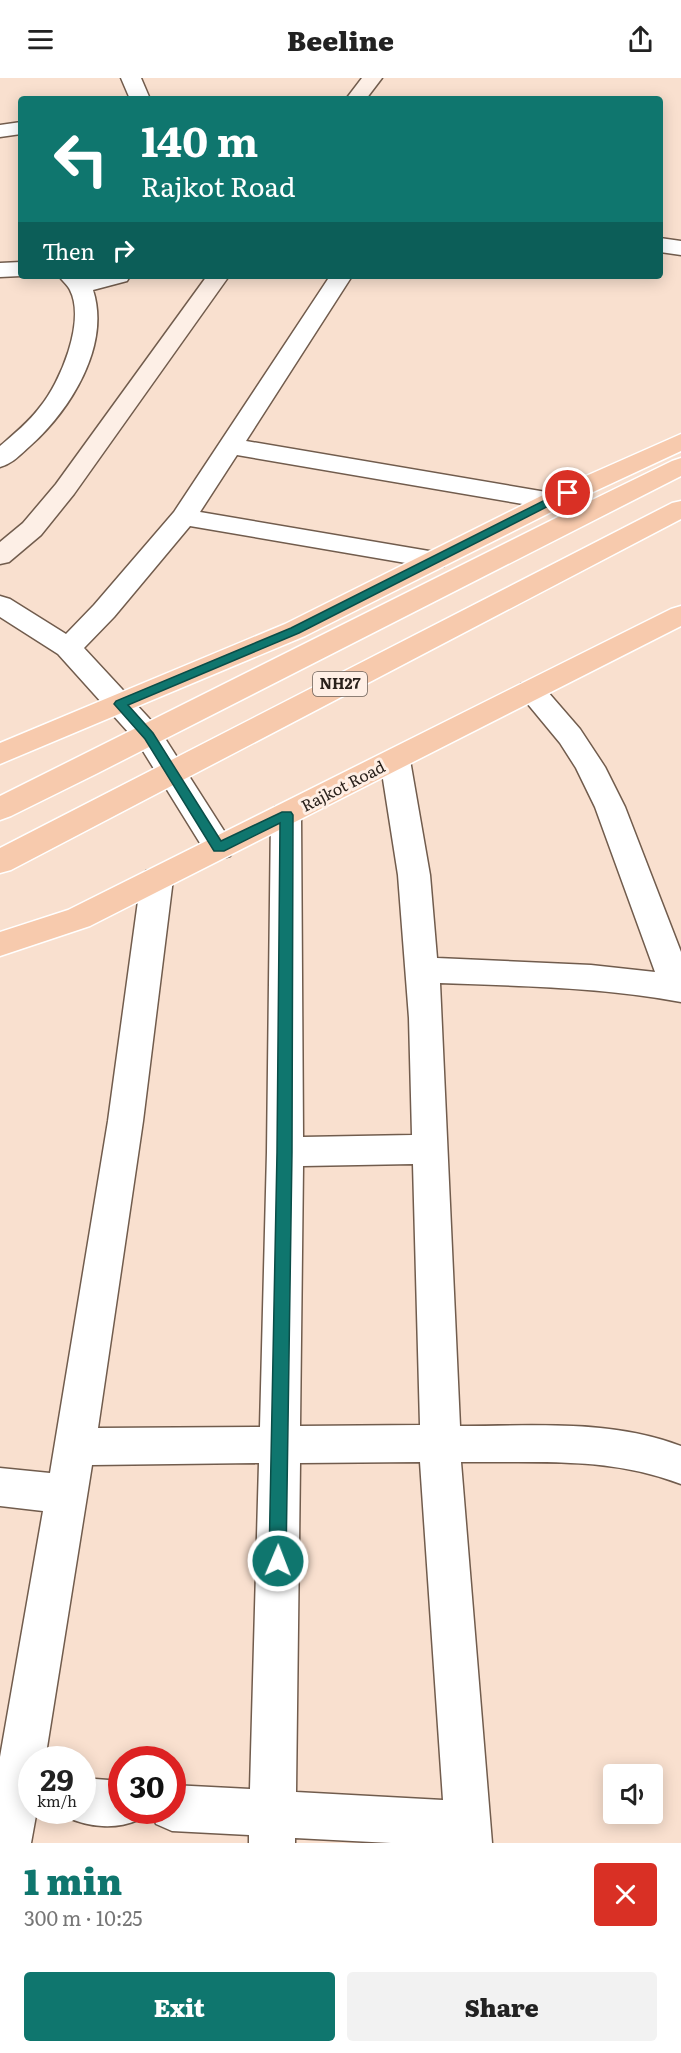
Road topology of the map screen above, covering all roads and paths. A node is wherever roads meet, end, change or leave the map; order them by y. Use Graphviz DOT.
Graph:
graph roads {
  1 [pos="131,78"];
  2 [pos="372,78"];
  3 [pos="139,96"];
  4 [pos="358,96"];
  5 [pos="18,128"];
  6 [pos="0,131"];
  7 [pos="663,245"];
  8 [pos="681,248"];
  9 [pos="18,269"];
  10 [pos="0,270"];
  11 [pos="93,279"];
  12 [pos="216,279"];
  13 [pos="339,279"];
  14 [pos="76,281"];
  15 [pos="681,442"];
  16 [pos="229,446"];
  17 [pos="0,459"];
  18 [pos="681,466"];
  19 [pos="552,501"];
  20 [pos="681,509"];
  21 [pos="184,517"];
  22 [pos="0,556"];
  23 [pos="435,560"];
  24 [pos="0,605"];
  25 [pos="681,615"];
  26 [pos="68,648"];
  27 [pos="531,691"];
  28 [pos="120,704"];
  29 [pos="149,736"];
  30 [pos="0,754"];
  31 [pos="395,760"];
  32 [pos="170,771"];
  33 [pos="0,810"];
  34 [pos="286,815"];
  35 [pos="219,848"];
  36 [pos="0,862"];
  37 [pos="157,879"];
  38 [pos="0,944"];
  39 [pos="422,970"];
  40 [pos="679,988"];
  41 [pos="431,1149"];
  42 [pos="285,1152"];
  43 [pos="440,1444"];
  44 [pos="280,1445"];
  45 [pos="76,1447"];
  46 [pos="681,1465"];
  47 [pos="0,1487"];
  48 [pos="68,1494"];
  49 [pos="31,1746"];
  50 [pos="186,1811"];
  51 [pos="18,1814"];
  52 [pos="272,1829"];
  53 [pos="468,1834"];
  54 [pos="8,1843"];
  1 -- 3 [label="street"];
  2 -- 4 [label="street"];
  5 -- 6 [label="street"];
  7 -- 8 [label="street"];
  9 -- 10 [label="street"];
  11 -- 14 [label="street"];
  12 -- 22 [label="street"];
  13 -- 16 [label="street"];
  14 -- 17 [label="street"];
  15 -- 19 [label="highway"];
  16 -- 19 [label="street"];
  16 -- 21 [label="street"];
  18 -- 29 [label="highway, NH27"];
  19 -- 23 [label="highway"];
  20 -- 32 [label="highway, NH27"];
  21 -- 23 [label="street"];
  21 -- 26 [label="street"];
  23 -- 28 [label="highway"];
  24 -- 26 [label="street"];
  25 -- 27 [label="highway, Rajkot Road"];
  26 -- 28 [label="street"];
  27 -- 31 [label="highway, Rajkot Road"];
  27 -- 40 [label="street"];
  28 -- 29 [label="street"];
  28 -- 30 [label="highway"];
  29 -- 32 [label="street"];
  29 -- 33 [label="highway, NH27"];
  31 -- 34 [label="highway, Rajkot Road"];
  31 -- 39 [label="street"];
  32 -- 35 [label="street"];
  32 -- 36 [label="highway, NH27"];
  34 -- 35 [label="highway, Rajkot Road"];
  34 -- 42 [label="street"];
  35 -- 37 [label="highway, Rajkot Road"];
  37 -- 38 [label="highway, Rajkot Road"];
  37 -- 45 [label="street"];
  39 -- 40 [label="street"];
  39 -- 41 [label="street"];
  41 -- 42 [label="street"];
  41 -- 43 [label="street"];
  42 -- 44 [label="street"];
  43 -- 44 [label="street"];
  43 -- 46 [label="street"];
  43 -- 53 [label="street"];
  44 -- 45 [label="street"];
  44 -- 52 [label="street"];
  45 -- 48 [label="street"];
  47 -- 48 [label="street"];
  48 -- 49 [label="street"];
  50 -- 52 [label="street"];
  51 -- 54 [label="street"];
  52 -- 53 [label="street"];
}
